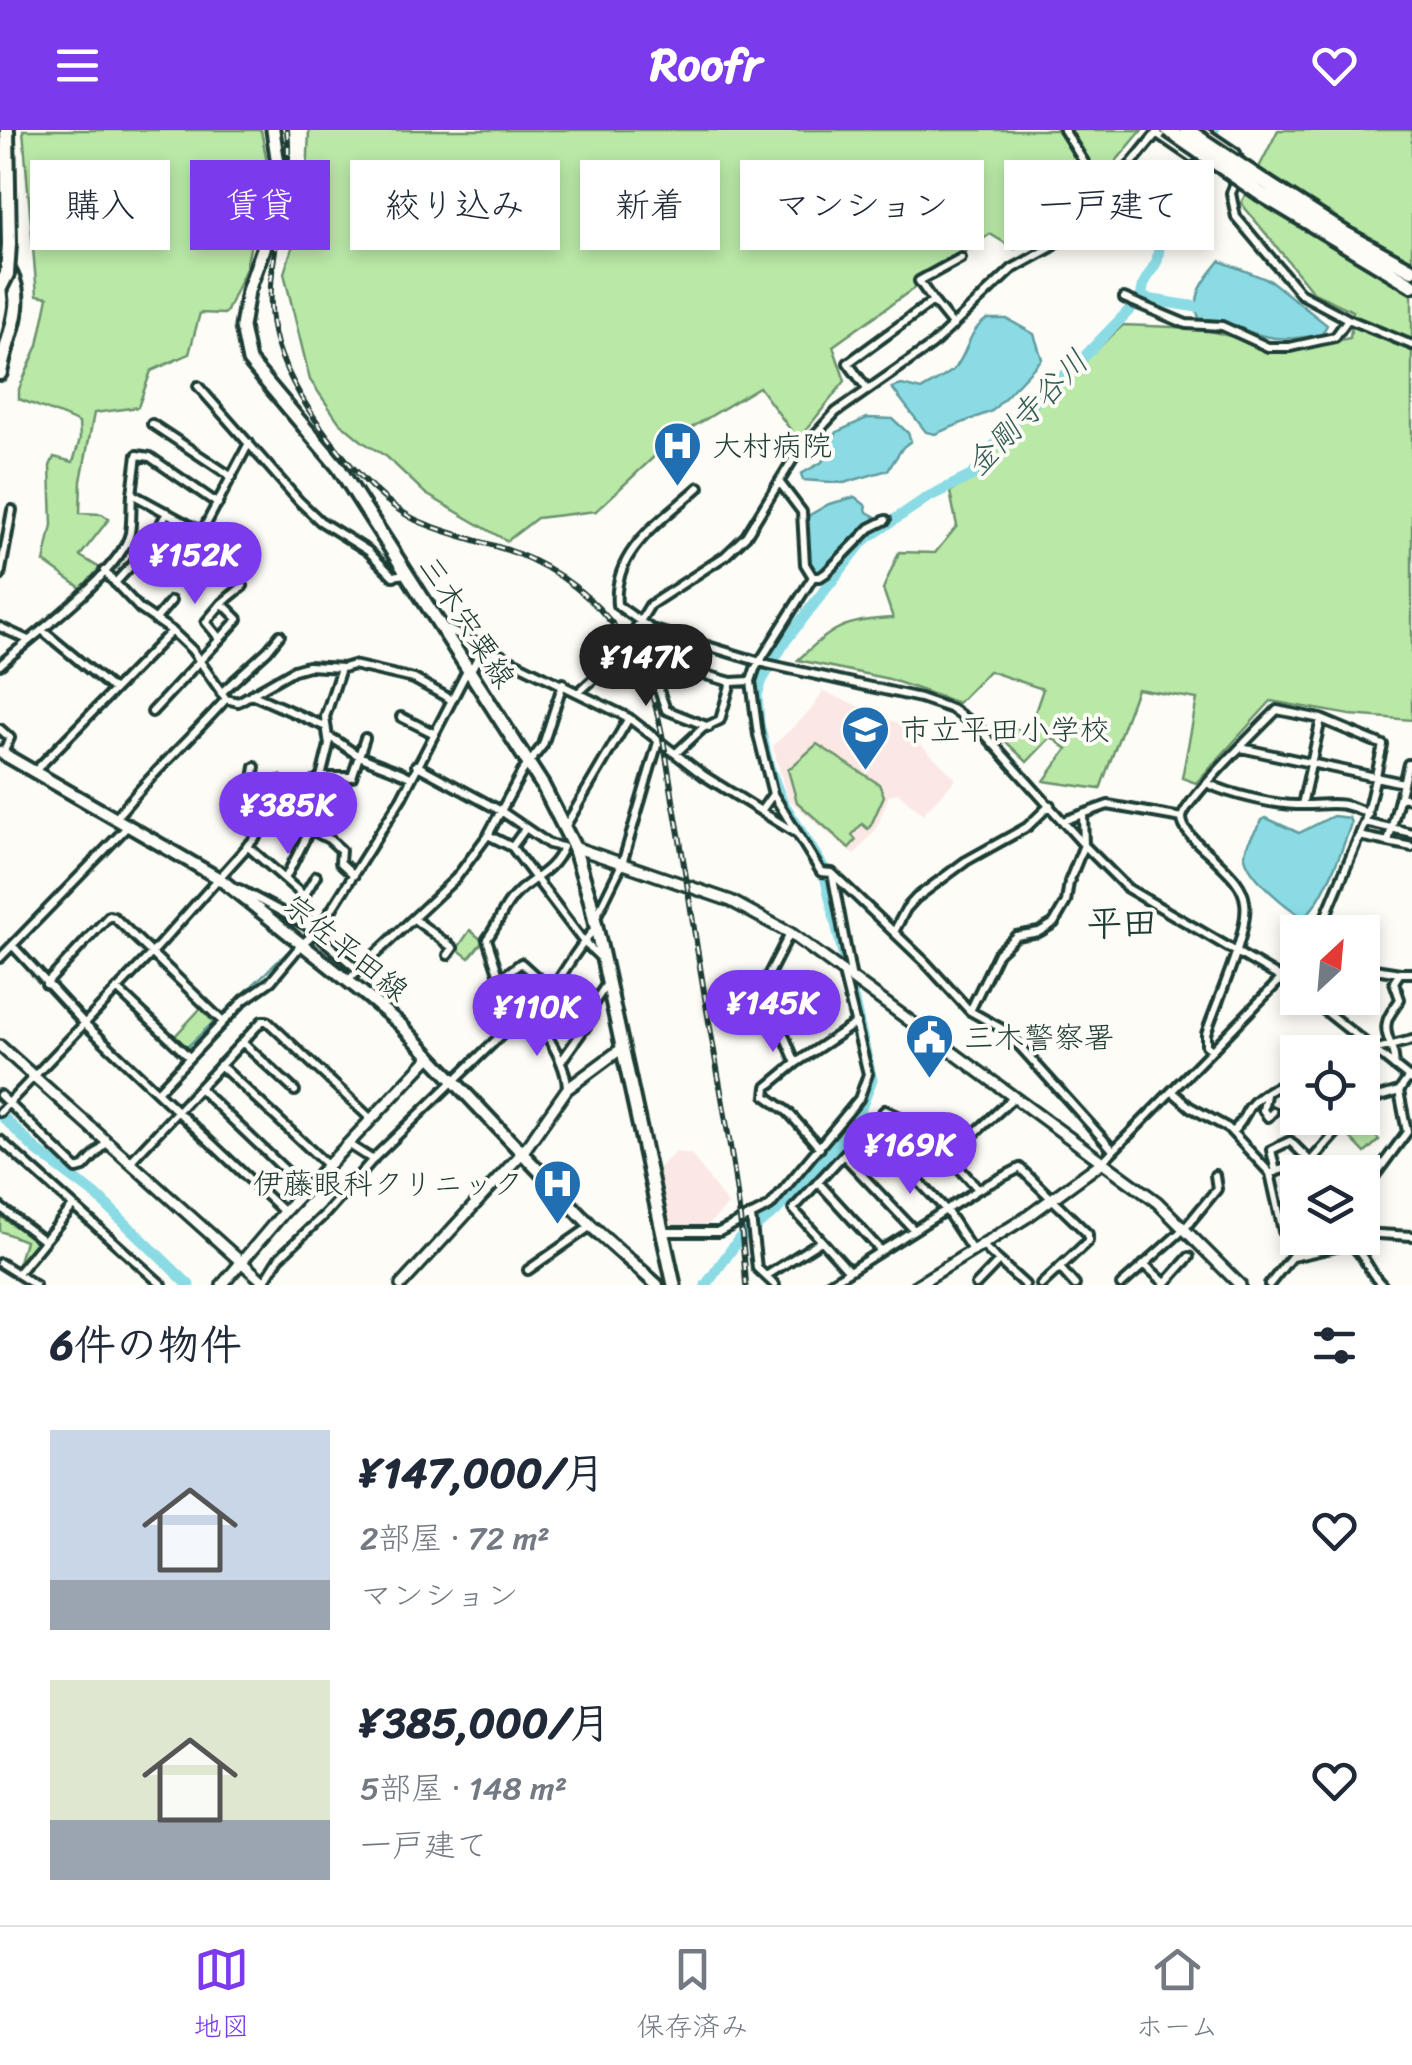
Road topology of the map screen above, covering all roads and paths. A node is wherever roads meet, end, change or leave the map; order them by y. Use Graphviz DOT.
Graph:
graph roads {
  1 [pos="7,130"];
  2 [pos="274,130"];
  3 [pos="1064,130"];
  4 [pos="1186,130"];
  5 [pos="1161,131"];
  6 [pos="1203,131"];
  7 [pos="1083,160"];
  8 [pos="1136,160"];
  9 [pos="1264,189"];
  10 [pos="1047,250"];
  11 [pos="961,258"];
  12 [pos="1,260"];
  13 [pos="1412,267"];
  14 [pos="1412,285"];
  15 [pos="0,288"];
  16 [pos="1124,298"];
  17 [pos="933,300"];
  18 [pos="1348,319"];
  19 [pos="953,326"];
  20 [pos="1412,345"];
  21 [pos="0,372"];
  22 [pos="198,386"];
  23 [pos="867,389"];
  24 [pos="152,424"];
  25 [pos="248,444"];
  26 [pos="232,478"];
  27 [pos="780,483"];
  28 [pos="699,486"];
  29 [pos="132,494"];
  30 [pos="218,504"];
  31 [pos="12,510"];
  32 [pos="167,512"];
  33 [pos="886,520"];
  34 [pos="4,526"];
  35 [pos="202,532"];
  36 [pos="104,571"];
  37 [pos="406,574"];
  38 [pos="192,575"];
  39 [pos="0,576"];
  40 [pos="812,577"];
  41 [pos="115,583"];
  42 [pos="244,586"];
  43 [pos="171,601"];
  44 [pos="222,603"];
  45 [pos="156,620"];
  46 [pos="638,621"];
  47 [pos="441,625"];
  48 [pos="0,627"];
  49 [pos="43,631"];
  50 [pos="172,631"];
  51 [pos="631,634"];
  52 [pos="280,635"];
  53 [pos="220,639"];
  54 [pos="28,640"];
  55 [pos="484,646"];
  56 [pos="648,659"];
  57 [pos="200,662"];
  58 [pos="760,662"];
  59 [pos="0,665"];
  60 [pos="342,668"];
  61 [pos="469,671"];
  62 [pos="750,681"];
  63 [pos="730,682"];
  64 [pos="563,683"];
  65 [pos="113,689"];
  66 [pos="579,692"];
  67 [pos="250,694"];
  68 [pos="224,696"];
  69 [pos="452,700"];
  70 [pos="152,712"];
  71 [pos="401,717"];
  72 [pos="629,718"];
  73 [pos="1321,719"];
  74 [pos="324,726"];
  75 [pos="709,727"];
  76 [pos="0,729"];
  77 [pos="433,734"];
  78 [pos="329,737"];
  79 [pos="366,738"];
  80 [pos="658,742"];
  81 [pos="1240,748"];
  82 [pos="1,753"];
  83 [pos="676,753"];
  84 [pos="360,757"];
  85 [pos="528,764"];
  86 [pos="1311,764"];
  87 [pos="1412,765"];
  88 [pos="416,766"];
  89 [pos="255,767"];
  90 [pos="35,772"];
  91 [pos="321,777"];
  92 [pos="410,777"];
  93 [pos="1376,778"];
  94 [pos="280,780"];
  95 [pos="1403,783"];
  96 [pos="1209,784"];
  97 [pos="268,794"];
  98 [pos="773,794"];
  99 [pos="1400,796"];
  100 [pos="1412,799"];
  101 [pos="1050,805"];
  102 [pos="1302,805"];
  103 [pos="327,807"];
  104 [pos="760,811"];
  105 [pos="277,812"];
  106 [pos="501,812"];
  107 [pos="1082,814"];
  108 [pos="116,818"];
  109 [pos="1182,818"];
  110 [pos="1367,818"];
  111 [pos="1063,821"];
  112 [pos="129,825"];
  113 [pos="310,828"];
  114 [pos="565,828"];
  115 [pos="1391,829"];
  116 [pos="524,830"];
  117 [pos="1412,833"];
  118 [pos="488,834"];
  119 [pos="797,834"];
  120 [pos="1358,836"];
  121 [pos="1388,842"];
  122 [pos="1084,845"];
  123 [pos="247,846"];
  124 [pos="512,847"];
  125 [pos="568,847"];
  126 [pos="1412,847"];
  127 [pos="622,864"];
  128 [pos="832,873"];
  129 [pos="316,876"];
  130 [pos="354,876"];
  131 [pos="220,879"];
  132 [pos="285,879"];
  133 [pos="534,879"];
  134 [pos="304,896"];
  135 [pos="1326,915"];
  136 [pos="414,919"];
  137 [pos="596,923"];
  138 [pos="306,925"];
  139 [pos="316,932"];
  140 [pos="894,932"];
  141 [pos="790,933"];
  142 [pos="583,941"];
  143 [pos="301,944"];
  144 [pos="13,946"];
  145 [pos="1235,952"];
  146 [pos="152,953"];
  147 [pos="448,955"];
  148 [pos="0,958"];
  149 [pos="603,960"];
  150 [pos="357,969"];
  151 [pos="1380,970"];
  152 [pos="843,972"];
  153 [pos="1400,973"];
  154 [pos="1412,974"];
  155 [pos="1280,977"];
  156 [pos="500,979"];
  157 [pos="852,979"];
  158 [pos="1280,980"];
  159 [pos="347,981"];
  160 [pos="608,982"];
  161 [pos="46,984"];
  162 [pos="118,989"];
  163 [pos="554,992"];
  164 [pos="970,1011"];
  165 [pos="1331,1015"];
  166 [pos="519,1016"];
  167 [pos="532,1018"];
  168 [pos="223,1022"];
  169 [pos="84,1024"];
  170 [pos="856,1024"];
  171 [pos="1356,1035"];
  172 [pos="1412,1040"];
  173 [pos="242,1042"];
  174 [pos="0,1046"];
  175 [pos="1393,1046"];
  176 [pos="622,1048"];
  177 [pos="1380,1049"];
  178 [pos="1212,1050"];
  179 [pos="1380,1055"];
  180 [pos="432,1056"];
  181 [pos="189,1057"];
  182 [pos="562,1060"];
  183 [pos="796,1063"];
  184 [pos="220,1066"];
  185 [pos="1394,1066"];
  186 [pos="33,1076"];
  187 [pos="1411,1078"];
  188 [pos="456,1080"];
  189 [pos="1280,1086"];
  190 [pos="198,1088"];
  191 [pos="567,1089"];
  192 [pos="295,1091"];
  193 [pos="1399,1091"];
  194 [pos="157,1092"];
  195 [pos="1173,1092"];
  196 [pos="1266,1094"];
  197 [pos="0,1095"];
  198 [pos="1380,1097"];
  199 [pos="1013,1098"];
  200 [pos="4,1107"];
  201 [pos="177,1111"];
  202 [pos="1274,1112"];
  203 [pos="372,1119"];
  204 [pos="868,1128"];
  205 [pos="1232,1132"];
  206 [pos="1410,1134"];
  207 [pos="1334,1135"];
  208 [pos="0,1140"];
  209 [pos="106,1142"];
  210 [pos="348,1144"];
  211 [pos="820,1148"];
  212 [pos="1113,1150"];
  213 [pos="524,1152"];
  214 [pos="843,1155"];
  215 [pos="1304,1155"];
  216 [pos="1316,1155"];
  217 [pos="950,1157"];
  218 [pos="373,1160"];
  219 [pos="129,1163"];
  220 [pos="1101,1163"];
  221 [pos="327,1166"];
  222 [pos="1380,1170"];
  223 [pos="1280,1171"];
  224 [pos="1273,1173"];
  225 [pos="1215,1175"];
  226 [pos="818,1182"];
  227 [pos="305,1189"];
  228 [pos="978,1189"];
  229 [pos="1053,1199"];
  230 [pos="73,1206"];
  231 [pos="0,1207"];
  232 [pos="946,1210"];
  233 [pos="284,1212"];
  234 [pos="751,1216"];
  235 [pos="1280,1219"];
  236 [pos="591,1226"];
  237 [pos="1185,1228"];
  238 [pos="914,1230"];
  239 [pos="662,1232"];
  240 [pos="1380,1234"];
  241 [pos="1412,1236"];
  242 [pos="44,1241"];
  243 [pos="821,1242"];
  244 [pos="977,1248"];
  245 [pos="881,1251"];
  246 [pos="1291,1255"];
  247 [pos="1361,1255"];
  248 [pos="1189,1257"];
  249 [pos="999,1261"];
  250 [pos="0,1262"];
  251 [pos="241,1263"];
  252 [pos="1144,1264"];
  253 [pos="1060,1268"];
  254 [pos="528,1270"];
  255 [pos="849,1271"];
  256 [pos="18,1273"];
  257 [pos="766,1276"];
  258 [pos="265,1284"];
  259 [pos="35,1285"];
  260 [pos="162,1285"];
  261 [pos="222,1285"];
  262 [pos="401,1285"];
  263 [pos="657,1285"];
  264 [pos="674,1285"];
  265 [pos="776,1285"];
  266 [pos="827,1285"];
  267 [pos="917,1285"];
  268 [pos="976,1285"];
  269 [pos="1025,1285"];
  270 [pos="1041,1285"];
  271 [pos="1076,1285"];
  272 [pos="1121,1285"];
  273 [pos="1166,1285"];
  274 [pos="1240,1285"];
  275 [pos="1269,1285"];
  276 [pos="1382,1285"];
  1 -- 15 [label="highway, bridge"];
  2 -- 37 [label="main road, 三木宍粟線"];
  3 -- 7 [label="street"];
  4 -- 9 [label="highway, bridge"];
  5 -- 6 [label="street"];
  5 -- 8 [label="street"];
  5 -- 9 [label="highway, bridge"];
  6 -- 18 [label="street"];
  9 -- 13 [label="highway"];
  9 -- 14 [label="highway"];
  10 -- 19 [label="street"];
  11 -- 17 [label="street"];
  12 -- 21 [label="highway"];
  16 -- 18 [label="street"];
  17 -- 19 [label="street"];
  17 -- 23 [label="street"];
  18 -- 20 [label="street"];
  19 -- 23 [label="street"];
  22 -- 25 [label="street"];
  23 -- 27 [label="street"];
  24 -- 26 [label="street"];
  25 -- 26 [label="street"];
  25 -- 37 [label="street"];
  26 -- 30 [label="street"];
  27 -- 40 [label="street"];
  27 -- 46 [label="street"];
  28 -- 46 [label="street"];
  29 -- 30 [label="street"];
  29 -- 32 [label="street"];
  29 -- 36 [label="street"];
  30 -- 35 [label="street"];
  31 -- 34 [label="street"];
  32 -- 35 [label="street"];
  32 -- 41 [label="street"];
  33 -- 40 [label="street"];
  34 -- 39 [label="street"];
  35 -- 38 [label="street"];
  36 -- 41 [label="street"];
  36 -- 49 [label="street"];
  37 -- 47 [label="main road, 三木宍粟線"];
  40 -- 58 [label="street"];
  41 -- 45 [label="street"];
  42 -- 44 [label="street"];
  43 -- 45 [label="street"];
  44 -- 53 [label="street"];
  44 -- 53 [label="street"];
  45 -- 50 [label="street"];
  46 -- 51 [label="street"];
  46 -- 58 [label="street"];
  47 -- 55 [label="street"];
  47 -- 61 [label="main road, 三木宍粟線"];
  48 -- 54 [label="street"];
  49 -- 54 [label="street"];
  49 -- 65 [label="street"];
  50 -- 57 [label="street"];
  50 -- 65 [label="street"];
  51 -- 56 [label="street"];
  51 -- 66 [label="street"];
  52 -- 68 [label="street"];
  53 -- 57 [label="street"];
  54 -- 59 [label="street"];
  55 -- 61 [label="street"];
  55 -- 64 [label="street"];
  56 -- 63 [label="street"];
  56 -- 75 [label="street"];
  57 -- 68 [label="street"];
  57 -- 70 [label="street"];
  58 -- 62 [label="street"];
  58 -- 101 [label="street"];
  60 -- 67 [label="street"];
  60 -- 69 [label="street"];
  60 -- 74 [label="street"];
  61 -- 69 [label="street"];
  61 -- 85 [label="main road, 三木宍粟線"];
  62 -- 63 [label="street"];
  62 -- 98 [label="street"];
  63 -- 75 [label="street"];
  64 -- 66 [label="street"];
  64 -- 85 [label="street"];
  65 -- 90 [label="street"];
  66 -- 72 [label="street"];
  67 -- 68 [label="street"];
  67 -- 74 [label="street"];
  68 -- 108 [label="street"];
  69 -- 77 [label="street"];
  71 -- 77 [label="street"];
  72 -- 80 [label="street"];
  72 -- 114 [label="street"];
  73 -- 81 [label="street"];
  73 -- 86 [label="street"];
  73 -- 93 [label="street"];
  74 -- 78 [label="street"];
  75 -- 83 [label="street"];
  76 -- 82 [label="street"];
  77 -- 88 [label="street"];
  78 -- 84 [label="street"];
  78 -- 91 [label="street"];
  79 -- 84 [label="street"];
  80 -- 83 [label="street"];
  80 -- 127 [label="street"];
  81 -- 86 [label="street"];
  81 -- 96 [label="street"];
  82 -- 90 [label="main road, 宗佐平田線"];
  83 -- 104 [label="street"];
  84 -- 91 [label="street"];
  84 -- 92 [label="street"];
  85 -- 106 [label="street"];
  85 -- 114 [label="main road, 三木宍粟線"];
  86 -- 93 [label="street"];
  86 -- 102 [label="street"];
  87 -- 95 [label="street"];
  88 -- 92 [label="street"];
  88 -- 106 [label="street"];
  89 -- 97 [label="street"];
  90 -- 108 [label="main road, 宗佐平田線"];
  91 -- 105 [label="street"];
  92 -- 130 [label="street"];
  93 -- 95 [label="street"];
  93 -- 110 [label="street"];
  94 -- 97 [label="street"];
  95 -- 99 [label="street"];
  96 -- 102 [label="street"];
  96 -- 109 [label="street"];
  97 -- 105 [label="street"];
  98 -- 104 [label="street"];
  98 -- 119 [label="street"];
  99 -- 100 [label="street"];
  99 -- 115 [label="street"];
  101 -- 111 [label="street"];
  101 -- 140 [label="street"];
  102 -- 110 [label="street"];
  103 -- 113 [label="street"];
  104 -- 119 [label="street"];
  105 -- 113 [label="street"];
  105 -- 123 [label="street"];
  106 -- 116 [label="street"];
  106 -- 118 [label="street"];
  107 -- 109 [label="street"];
  107 -- 111 [label="street"];
  107 -- 122 [label="street"];
  108 -- 112 [label="main road, 宗佐平田線"];
  109 -- 145 [label="street"];
  110 -- 115 [label="street"];
  110 -- 120 [label="street"];
  111 -- 122 [label="street"];
  112 -- 131 [label="main road, 宗佐平田線"];
  112 -- 144 [label="street"];
  113 -- 130 [label="street"];
  113 -- 132 [label="street"];
  114 -- 125 [label="main road, 三木宍粟線"];
  115 -- 117 [label="street"];
  115 -- 121 [label="street"];
  116 -- 124 [label="street"];
  116 -- 125 [label="street"];
  118 -- 124 [label="street"];
  118 -- 136 [label="street"];
  119 -- 128 [label="street"];
  120 -- 121 [label="street"];
  120 -- 135 [label="street"];
  121 -- 126 [label="street"];
  122 -- 145 [label="street"];
  122 -- 164 [label="street"];
  123 -- 131 [label="street"];
  123 -- 132 [label="street"];
  124 -- 133 [label="street"];
  125 -- 127 [label="street"];
  125 -- 133 [label="street"];
  125 -- 137 [label="main road, 三木宍粟線"];
  127 -- 137 [label="street"];
  127 -- 141 [label="street"];
  128 -- 140 [label="street"];
  128 -- 157 [label="street"];
  129 -- 134 [label="street"];
  130 -- 139 [label="street"];
  131 -- 138 [label="street"];
  131 -- 143 [label="main road, 宗佐平田線"];
  131 -- 146 [label="street"];
  132 -- 134 [label="street"];
  133 -- 142 [label="street"];
  133 -- 156 [label="street"];
  134 -- 138 [label="street"];
  136 -- 147 [label="street"];
  136 -- 150 [label="street"];
  137 -- 142 [label="street"];
  137 -- 149 [label="main road, 三木宍粟線"];
  138 -- 139 [label="street"];
  139 -- 143 [label="street"];
  139 -- 150 [label="street"];
  140 -- 164 [label="street"];
  141 -- 152 [label="street"];
  141 -- 183 [label="street"];
  142 -- 149 [label="street"];
  142 -- 163 [label="street"];
  143 -- 159 [label="main road, 宗佐平田線"];
  143 -- 168 [label="street"];
  144 -- 148 [label="street"];
  144 -- 161 [label="street"];
  145 -- 155 [label="street"];
  145 -- 178 [label="street"];
  146 -- 161 [label="street"];
  146 -- 162 [label="street"];
  146 -- 168 [label="street"];
  149 -- 160 [label="main road, 三木宍粟線"];
  150 -- 159 [label="street"];
  151 -- 153 [label="street"];
  152 -- 157 [label="street"];
  152 -- 170 [label="street"];
  153 -- 154 [label="street"];
  153 -- 175 [label="street"];
  156 -- 163 [label="street"];
  156 -- 166 [label="street"];
  157 -- 199 [label="street"];
  158 -- 178 [label="street"];
  159 -- 180 [label="main road, 宗佐平田線"];
  160 -- 176 [label="main road, 三木宍粟線"];
  160 -- 182 [label="street"];
  161 -- 169 [label="street"];
  162 -- 169 [label="street"];
  162 -- 181 [label="street"];
  163 -- 167 [label="street"];
  164 -- 212 [label="street"];
  165 -- 171 [label="street"];
  166 -- 167 [label="street"];
  166 -- 188 [label="street"];
  167 -- 182 [label="street"];
  168 -- 181 [label="street"];
  169 -- 186 [label="street"];
  169 -- 194 [label="street"];
  170 -- 183 [label="street"];
  170 -- 211 [label="street"];
  172 -- 175 [label="street"];
  173 -- 184 [label="street"];
  173 -- 192 [label="street"];
  173 -- 203 [label="street"];
  174 -- 186 [label="street"];
  175 -- 177 [label="street"];
  175 -- 185 [label="street"];
  176 -- 191 [label="street"];
  176 -- 239 [label="main road, 三木宍粟線"];
  178 -- 195 [label="street"];
  179 -- 185 [label="street"];
  180 -- 188 [label="main road, 宗佐平田線"];
  180 -- 203 [label="street"];
  181 -- 194 [label="street"];
  182 -- 191 [label="street"];
  183 -- 211 [label="street"];
  184 -- 190 [label="street"];
  184 -- 221 [label="street"];
  185 -- 187 [label="street"];
  186 -- 200 [label="street"];
  186 -- 209 [label="street"];
  187 -- 193 [label="street"];
  188 -- 213 [label="main road, 宗佐平田線"];
  188 -- 218 [label="street"];
  189 -- 196 [label="street"];
  190 -- 201 [label="street"];
  190 -- 227 [label="street"];
  191 -- 213 [label="street"];
  193 -- 198 [label="street"];
  193 -- 206 [label="street"];
  194 -- 201 [label="street"];
  195 -- 205 [label="street"];
  195 -- 212 [label="street"];
  196 -- 202 [label="street"];
  196 -- 205 [label="street"];
  197 -- 200 [label="street"];
  199 -- 217 [label="street"];
  199 -- 220 [label="street"];
  200 -- 209 [label="street"];
  201 -- 219 [label="street"];
  201 -- 233 [label="street"];
  203 -- 210 [label="street"];
  204 -- 214 [label="street"];
  204 -- 217 [label="street"];
  204 -- 232 [label="street"];
  205 -- 224 [label="street"];
  206 -- 222 [label="street"];
  207 -- 216 [label="street"];
  208 -- 230 [label="street"];
  209 -- 219 [label="street"];
  210 -- 218 [label="street"];
  210 -- 221 [label="street"];
  211 -- 234 [label="street"];
  212 -- 220 [label="street"];
  213 -- 236 [label="main road, 宗佐平田線"];
  213 -- 262 [label="street"];
  214 -- 226 [label="street"];
  214 -- 238 [label="street"];
  215 -- 224 [label="street"];
  217 -- 228 [label="street"];
  218 -- 258 [label="street"];
  219 -- 251 [label="street"];
  220 -- 229 [label="street"];
  220 -- 237 [label="street"];
  221 -- 227 [label="street"];
  223 -- 224 [label="street"];
  224 -- 235 [label="street"];
  225 -- 237 [label="street"];
  226 -- 243 [label="street"];
  226 -- 245 [label="street"];
  227 -- 233 [label="street"];
  228 -- 229 [label="street"];
  228 -- 232 [label="street"];
  229 -- 244 [label="street"];
  229 -- 253 [label="street"];
  230 -- 242 [label="street"];
  230 -- 260 [label="street"];
  231 -- 242 [label="street"];
  232 -- 238 [label="street"];
  232 -- 244 [label="street"];
  233 -- 251 [label="street"];
  234 -- 239 [label="street"];
  234 -- 257 [label="street"];
  236 -- 254 [label="street"];
  236 -- 263 [label="main road, 宗佐平田線"];
  237 -- 252 [label="street"];
  237 -- 274 [label="street"];
  238 -- 245 [label="street"];
  239 -- 264 [label="main road, 三木宍粟線"];
  240 -- 241 [label="street"];
  242 -- 256 [label="street"];
  243 -- 255 [label="street"];
  243 -- 257 [label="street"];
  244 -- 249 [label="street"];
  244 -- 267 [label="street"];
  245 -- 255 [label="street"];
  246 -- 275 [label="street"];
  247 -- 276 [label="street"];
  248 -- 273 [label="street"];
  249 -- 268 [label="street"];
  249 -- 269 [label="street"];
  250 -- 256 [label="street"];
  251 -- 258 [label="street"];
  251 -- 261 [label="street"];
  252 -- 272 [label="street"];
  252 -- 273 [label="street"];
  253 -- 270 [label="street"];
  253 -- 271 [label="street"];
  255 -- 266 [label="street"];
  256 -- 259 [label="street"];
  257 -- 265 [label="street"];
}
